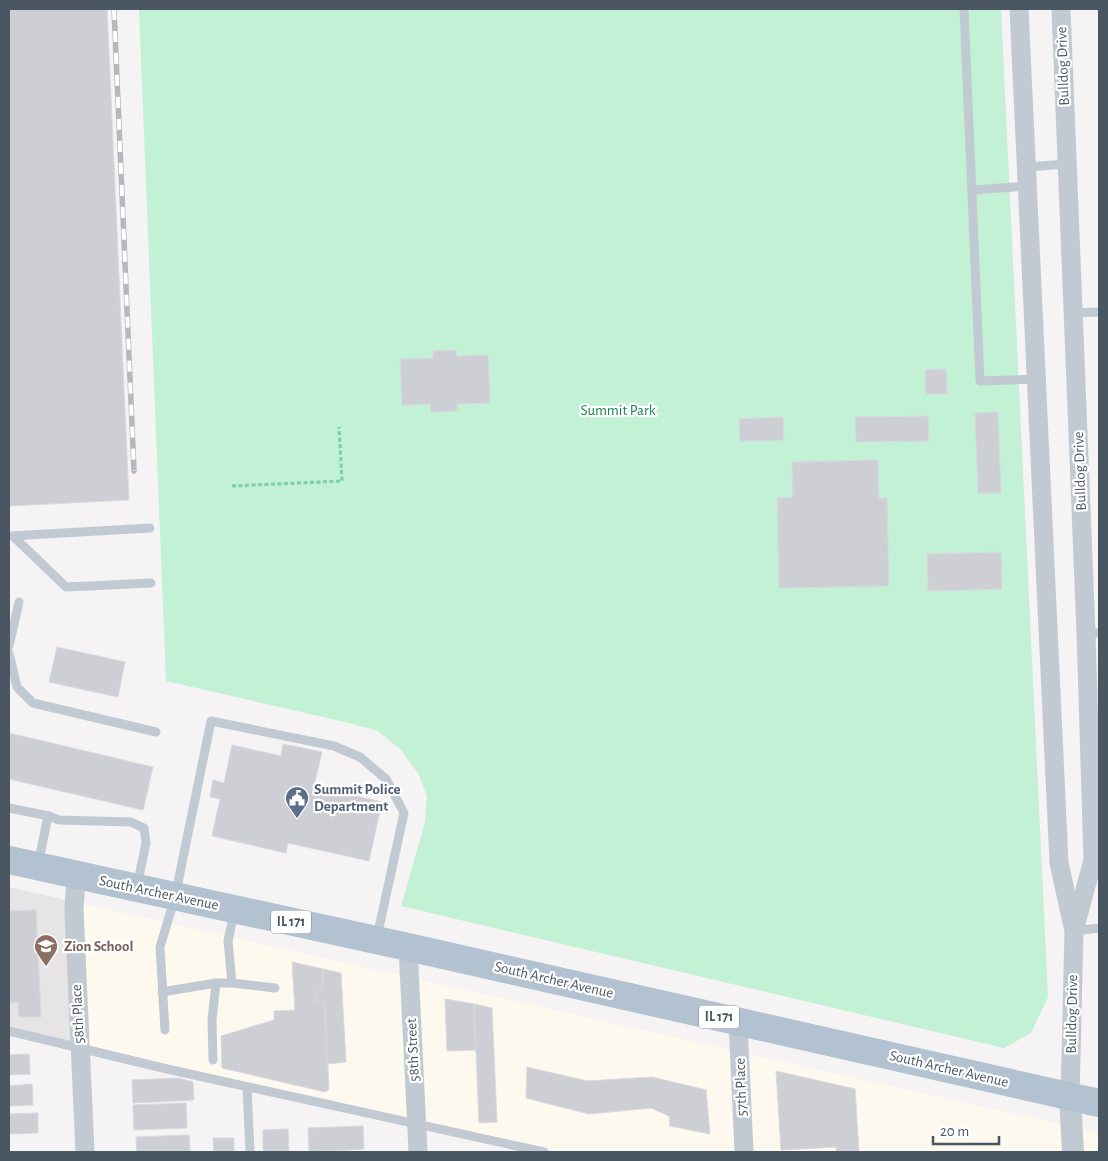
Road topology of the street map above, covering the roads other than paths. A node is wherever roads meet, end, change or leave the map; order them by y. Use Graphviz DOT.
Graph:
graph roads {
  1 [pos="964,9"];
  2 [pos="1019,9"];
  3 [pos="1061,9"];
  4 [pos="1067,164"];
  5 [pos="1027,167"];
  6 [pos="1028,186"];
  7 [pos="972,190"];
  8 [pos="1073,312"];
  9 [pos="1099,312"];
  10 [pos="1037,379"];
  11 [pos="150,528"];
  12 [pos="11,536"];
  13 [pos="151,583"];
  14 [pos="19,602"];
  15 [pos="1093,633"];
  16 [pos="9,646"];
  17 [pos="9,653"];
  18 [pos="156,732"];
  19 [pos="9,808"];
  20 [pos="48,816"];
  21 [pos="9,860"];
  22 [pos="37,867"];
  23 [pos="76,876"];
  24 [pos="137,888"];
  25 [pos="175,897"];
  26 [pos="234,910"];
  27 [pos="1099,928"];
  28 [pos="1074,930"];
  29 [pos="376,940"];
  30 [pos="408,947"];
  31 [pos="216,983"];
  32 [pos="232,983"];
  33 [pos="275,988"];
  34 [pos="162,992"];
  35 [pos="738,1022"];
  36 [pos="165,1030"];
  37 [pos="9,1031"];
  38 [pos="80,1048"];
  39 [pos="213,1060"];
  40 [pos="247,1087"];
  41 [pos="1070,1096"];
  42 [pos="1099,1103"];
  43 [pos="416,1124"];
  44 [pos="85,1152"];
  45 [pos="250,1152"];
  46 [pos="418,1152"];
  47 [pos="544,1152"];
  48 [pos="744,1152"];
  49 [pos="1073,1152"];
  1 -- 7 [label="lane"];
  2 -- 5 [label="street, Bulldog Drive"];
  3 -- 4 [label="street, Bulldog Drive"];
  4 -- 5 [label="lane"];
  4 -- 8 [label="street, Bulldog Drive"];
  5 -- 6 [label="street, Bulldog Drive"];
  6 -- 7 [label="lane"];
  6 -- 10 [label="street, Bulldog Drive"];
  7 -- 10 [label="lane"];
  8 -- 9 [label="lane"];
  8 -- 15 [label="street, Bulldog Drive"];
  10 -- 28 [label="street, Bulldog Drive"];
  11 -- 12 [label="lane"];
  12 -- 13 [label="lane"];
  14 -- 16 [label="lane"];
  15 -- 28 [label="street, Bulldog Drive"];
  17 -- 18 [label="lane"];
  19 -- 20 [label="lane"];
  20 -- 22 [label="lane"];
  20 -- 24 [label="lane"];
  21 -- 22 [label="main road, South Archer Avenue / IL 171"];
  22 -- 23 [label="main road, South Archer Avenue / IL 171"];
  23 -- 24 [label="main road, South Archer Avenue / IL 171"];
  23 -- 38 [label="street, 58th Place"];
  24 -- 25 [label="main road, South Archer Avenue / IL 171"];
  25 -- 26 [label="main road, South Archer Avenue / IL 171"];
  25 -- 29 [label="lane"];
  25 -- 34 [label="lane"];
  26 -- 29 [label="main road, South Archer Avenue / IL 171"];
  26 -- 32 [label="lane"];
  27 -- 28 [label="lane"];
  28 -- 41 [label="street, Bulldog Drive"];
  29 -- 30 [label="main road, South Archer Avenue / IL 171"];
  30 -- 35 [label="main road, South Archer Avenue / IL 171"];
  30 -- 43 [label="street, 58th Street"];
  31 -- 32 [label="lane"];
  31 -- 34 [label="lane"];
  31 -- 39 [label="lane"];
  32 -- 33 [label="lane"];
  34 -- 36 [label="lane"];
  35 -- 41 [label="main road, South Archer Avenue / IL 171"];
  35 -- 48 [label="street, 57th Place"];
  37 -- 38 [label="lane"];
  38 -- 40 [label="lane"];
  38 -- 44 [label="street, 58th Place"];
  40 -- 43 [label="lane"];
  40 -- 45 [label="lane"];
  41 -- 42 [label="main road, South Archer Avenue / IL 171"];
  41 -- 49 [label="street"];
  43 -- 46 [label="street, 58th Street"];
  43 -- 47 [label="lane"];
}
